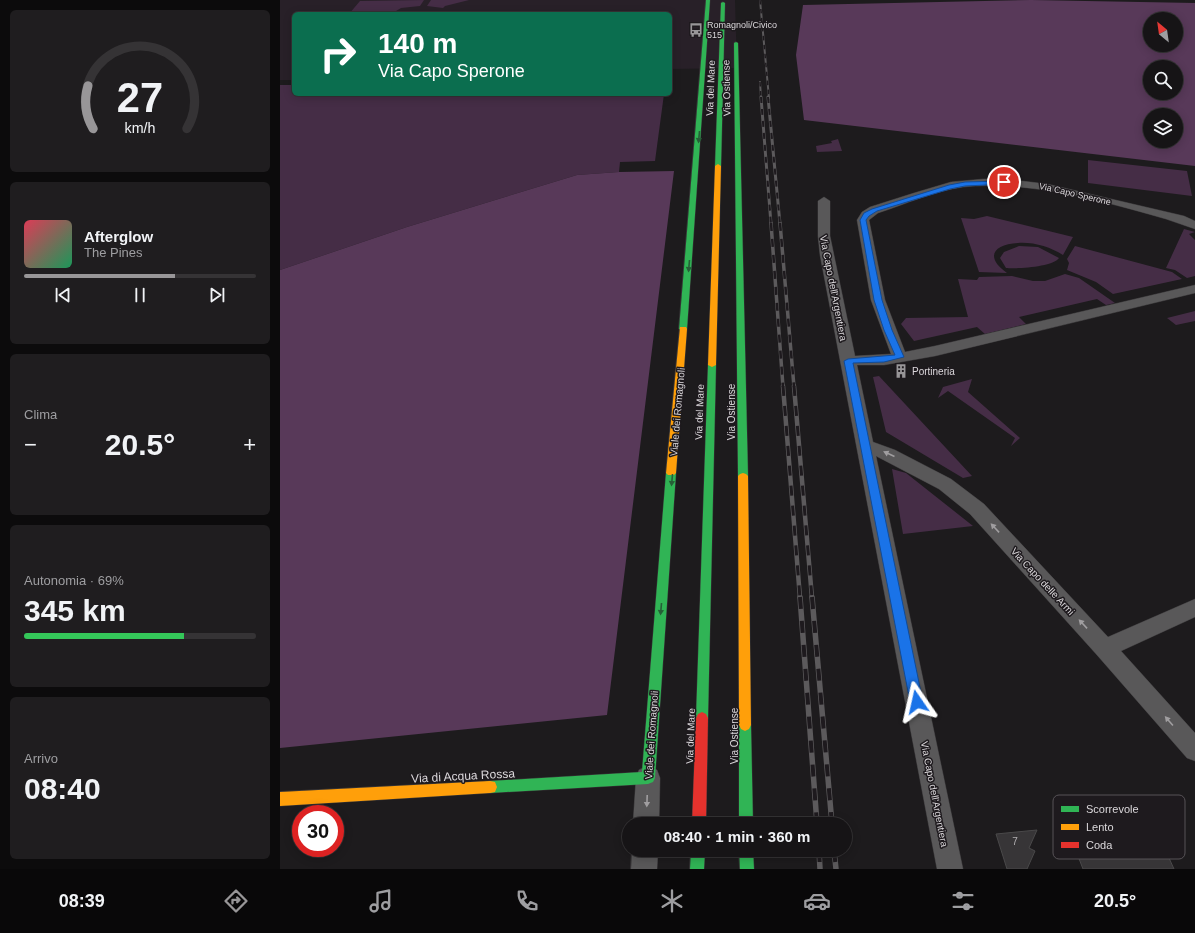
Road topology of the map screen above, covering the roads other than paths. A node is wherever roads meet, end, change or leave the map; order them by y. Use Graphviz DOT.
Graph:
graph roads {
  1 [pos="708,0"];
  2 [pos="723,0"];
  3 [pos="736,33"];
  4 [pos="824,202"];
  5 [pos="1195,225"];
  6 [pos="1195,289"];
  7 [pos="900,357"];
  8 [pos="848,361"];
  9 [pos="865,445"];
  10 [pos="1195,608"];
  11 [pos="1105,648"];
  12 [pos="1195,750"];
  13 [pos="648,778"];
  14 [pos="280,799"];
  15 [pos="646,817"];
  16 [pos="699,817"];
  17 [pos="746,817"];
  18 [pos="645,857"];
  19 [pos="698,857"];
  20 [pos="746,857"];
  21 [pos="644,869"];
  22 [pos="698,869"];
  23 [pos="746,869"];
  24 [pos="950,869"];
  1 -- 13 [label="street, Viale dei Romagnoli, one-way"];
  2 -- 16 [label="street, Via del Mare"];
  3 -- 17 [label="street, Via Ostiense"];
  4 -- 8 [label="street, Via Capo dell'Argentiera"];
  5 -- 7 [label="street, Via Capo Sperone"];
  6 -- 7 [label="street"];
  7 -- 8 [label="street"];
  8 -- 9 [label="street, Via Capo dell'Argentiera"];
  11 -- 9 [label="street, Via Capo delle Armi, one-way"];
  9 -- 24 [label="street, Via Capo dell'Argentiera"];
  10 -- 11 [label="street"];
  12 -- 11 [label="street, Via Capo delle Armi, one-way"];
  13 -- 14 [label="street, Via di Acqua Rossa"];
  13 -- 15 [label="street, Viale dei Romagnoli, one-way"];
  18 -- 21 [label="street"];
  19 -- 22 [label="street"];
  20 -- 23 [label="street"];
}
